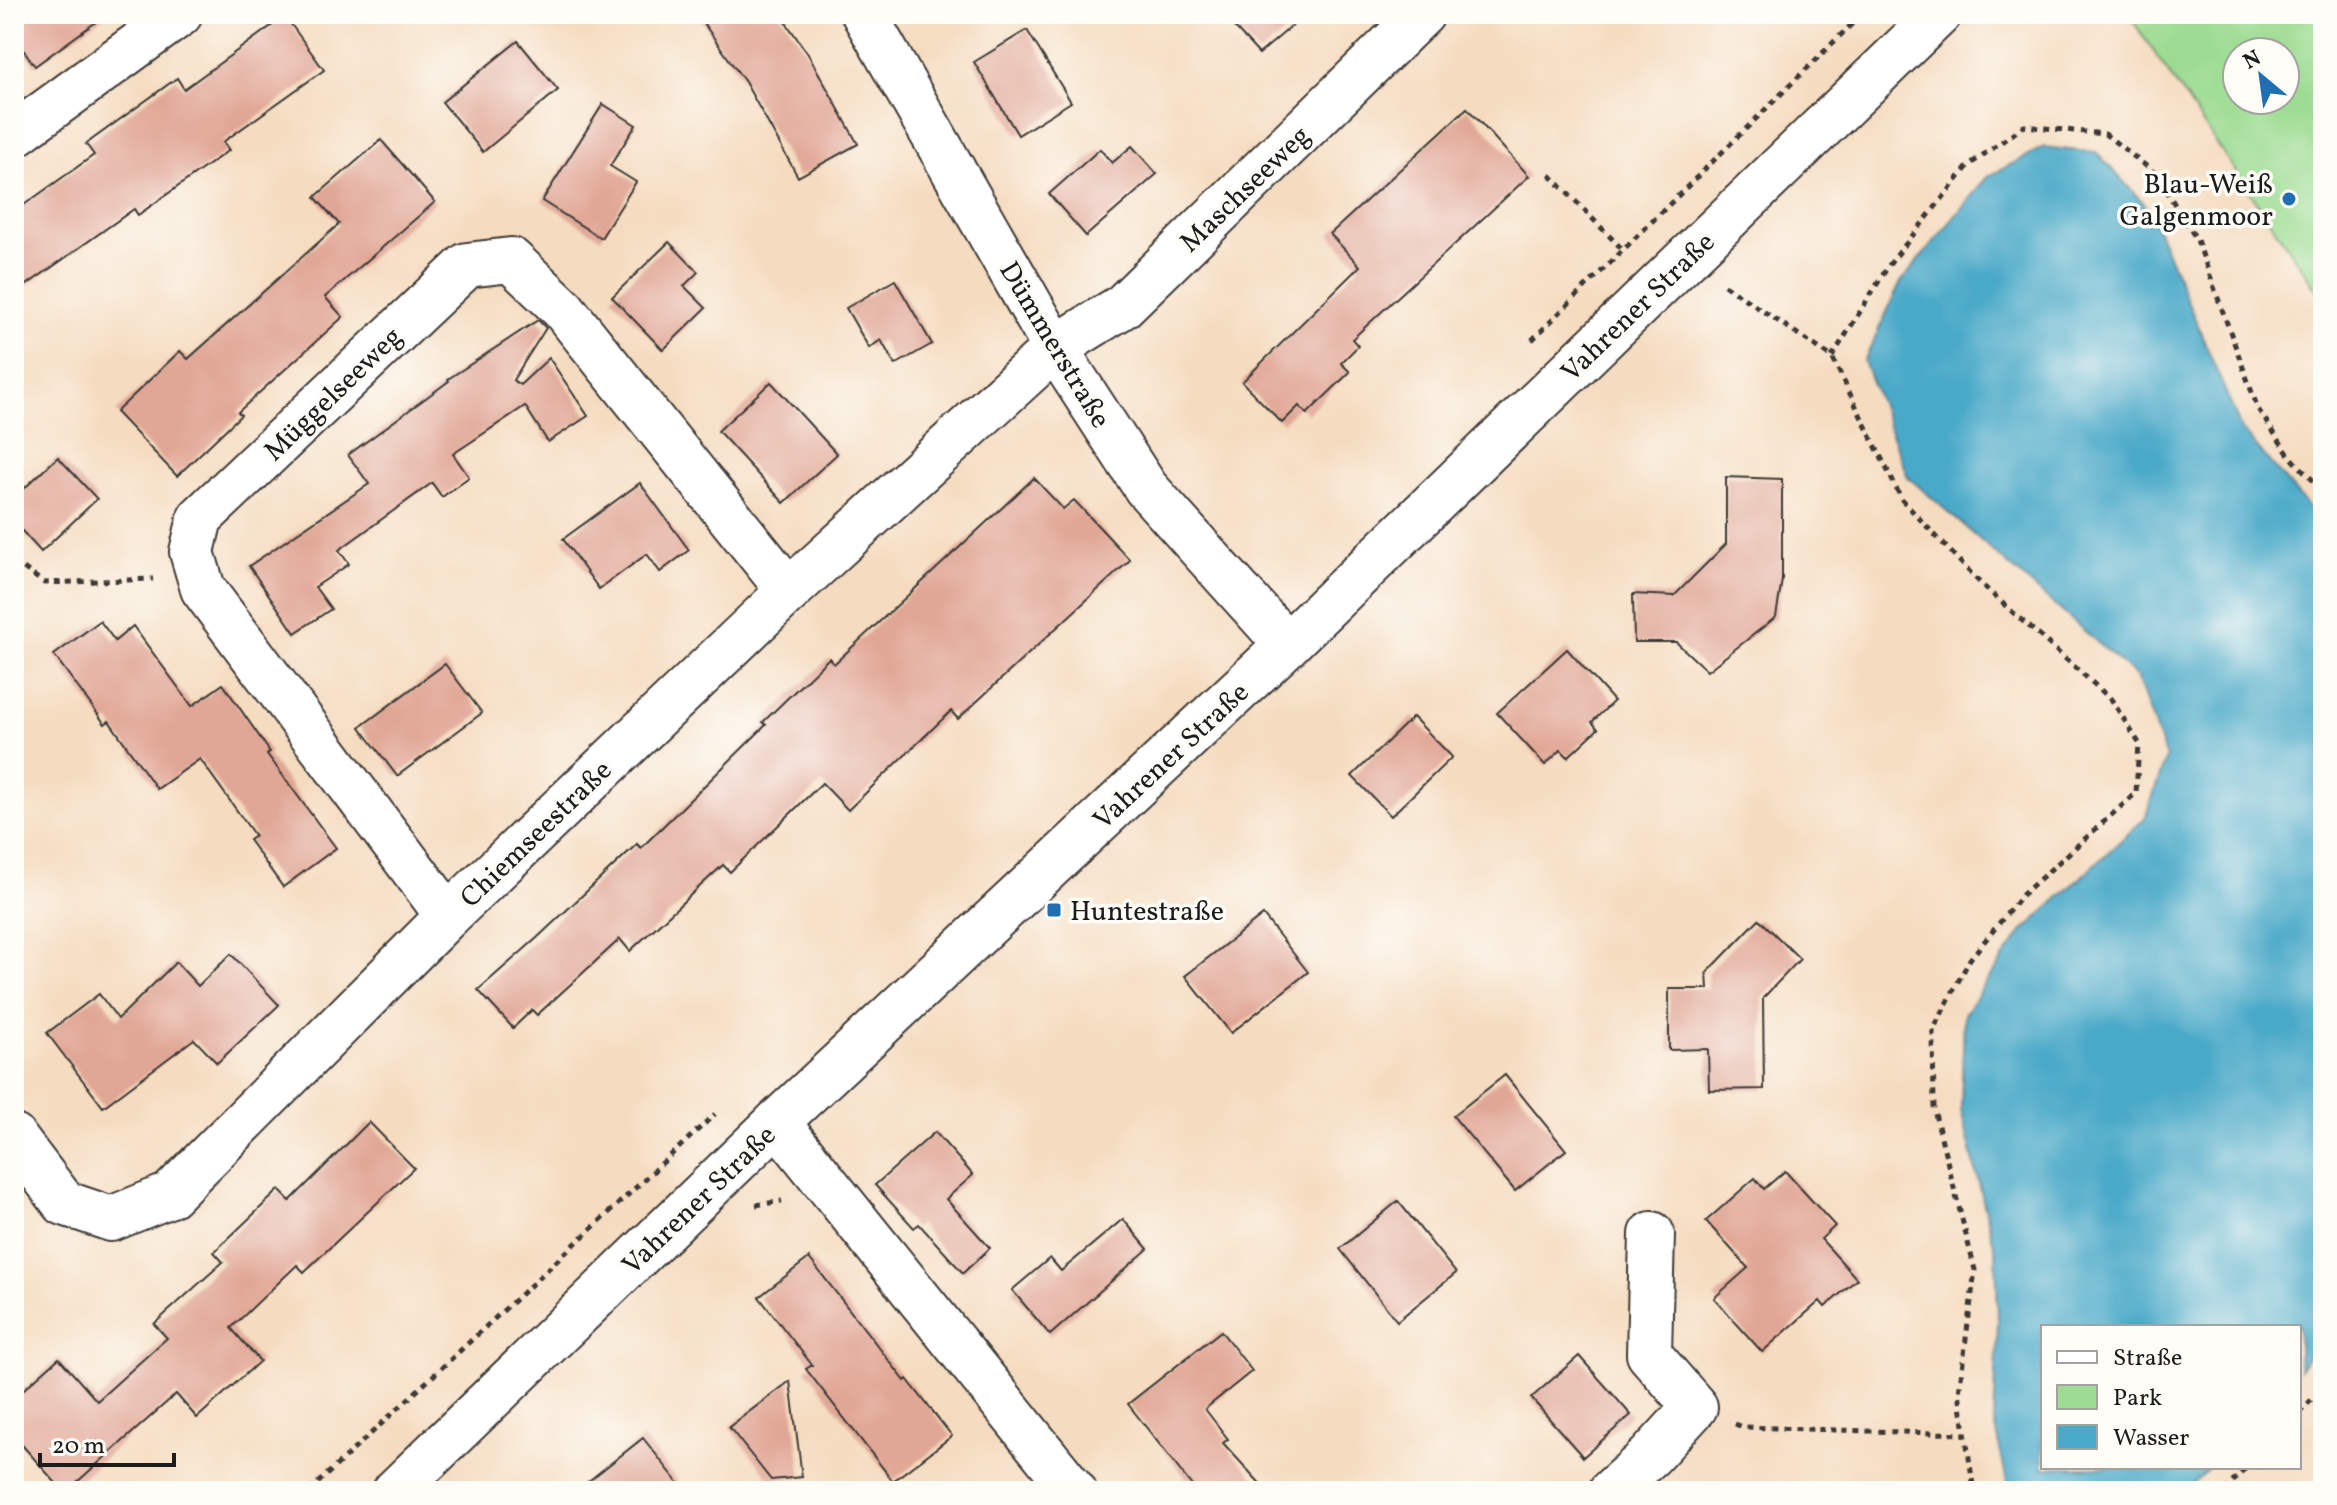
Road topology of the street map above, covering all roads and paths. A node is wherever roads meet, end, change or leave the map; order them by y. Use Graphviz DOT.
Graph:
graph roads {
  1 [pos="180,14"];
  2 [pos="864,14"];
  3 [pos="1422,14"];
  4 [pos="1862,14"];
  5 [pos="1939,14"];
  6 [pos="14,135"];
  7 [pos="1550,175"];
  8 [pos="1649,224"];
  9 [pos="1623,250"];
  10 [pos="1672,273"];
  11 [pos="1055,348"];
  12 [pos="1524,348"];
  13 [pos="1832,357"];
  14 [pos="2323,491"];
  15 [pos="14,561"];
  16 [pos="203,589"];
  17 [pos="789,591"];
  18 [pos="1287,645"];
  19 [pos="448,916"];
  20 [pos="724,1106"];
  21 [pos="777,1122"];
  22 [pos="14,1137"];
  23 [pos="1652,1234"];
  24 [pos="2323,1388"];
  25 [pos="1695,1407"];
  26 [pos="2301,1411"];
  27 [pos="1965,1434"];
  28 [pos="2245,1469"];
  29 [pos="309,1491"];
  30 [pos="395,1491"];
  31 [pos="1074,1491"];
  32 [pos="1611,1491"];
  33 [pos="1974,1491"];
  34 [pos="2224,1491"];
  1 -- 6 [label="street"];
  2 -- 11 [label="street, Dümmerstraße"];
  3 -- 11 [label="street, Maschseeweg"];
  4 -- 8 [label="path"];
  5 -- 10 [label="street, Vahrener Straße"];
  7 -- 9 [label="path"];
  8 -- 9 [label="path"];
  8 -- 10 [label="path"];
  9 -- 10 [label="path"];
  9 -- 12 [label="path"];
  10 -- 13 [label="path"];
  10 -- 18 [label="street, Vahrener Straße"];
  11 -- 17 [label="street, Chiemseestraße"];
  11 -- 18 [label="street, Dümmerstraße"];
  13 -- 14 [label="path"];
  13 -- 27 [label="path"];
  15 -- 16 [label="path"];
  16 -- 17 [label="street, Müggelseeweg"];
  16 -- 19 [label="street, Müggelseeweg"];
  17 -- 19 [label="street, Chiemseestraße"];
  18 -- 21 [label="street, Vahrener Straße"];
  19 -- 22 [label="street, Chiemseestraße"];
  20 -- 29 [label="path"];
  21 -- 30 [label="street, Vahrener Straße"];
  21 -- 31 [label="street"];
  23 -- 25 [label="street"];
  24 -- 26 [label="path"];
  25 -- 27 [label="path"];
  25 -- 32 [label="street"];
  27 -- 33 [label="path"];
  28 -- 34 [label="path"];
}
